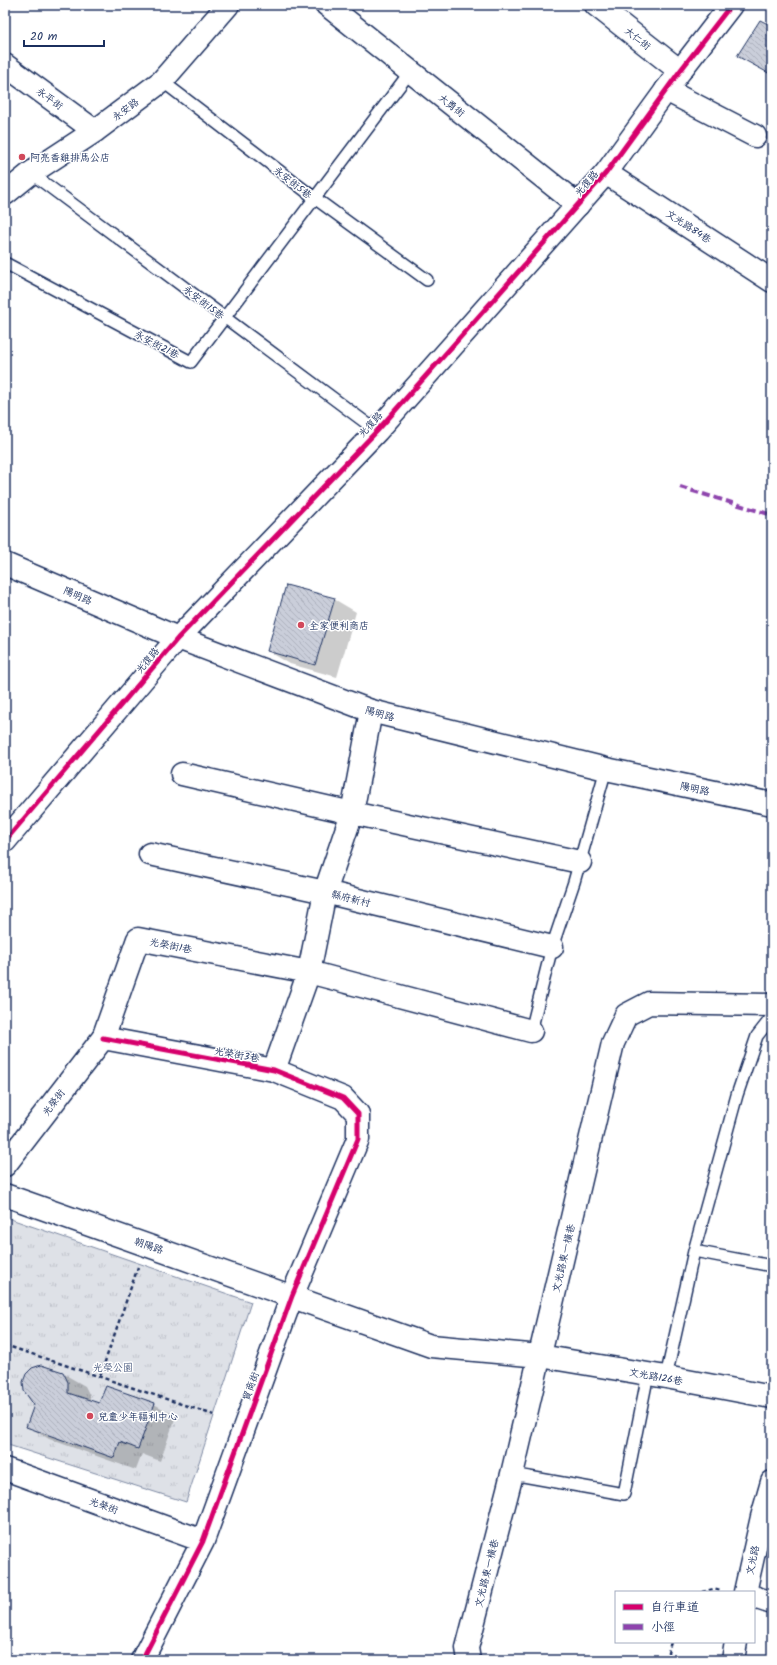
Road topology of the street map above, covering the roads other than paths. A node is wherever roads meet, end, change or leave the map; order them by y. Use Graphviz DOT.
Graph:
graph roads {
  1 [pos="228,5"];
  2 [pos="327,5"];
  3 [pos="596,5"];
  4 [pos="731,5"];
  5 [pos="5,66"];
  6 [pos="680,71"];
  7 [pos="410,72"];
  8 [pos="162,81"];
  9 [pos="666,90"];
  10 [pos="95,131"];
  11 [pos="755,136"];
  12 [pos="31,173"];
  13 [pos="606,173"];
  14 [pos="5,194"];
  15 [pos="316,199"];
  16 [pos="578,205"];
  17 [pos="5,263"];
  18 [pos="427,280"];
  19 [pos="772,281"];
  20 [pos="225,318"];
  21 [pos="376,431"];
  22 [pos="5,564"];
  23 [pos="178,638"];
  24 [pos="371,711"];
  25 [pos="606,769"];
  26 [pos="182,774"];
  27 [pos="772,804"];
  28 [pos="352,813"];
  29 [pos="5,841"];
  30 [pos="150,854"];
  31 [pos="580,862"];
  32 [pos="325,892"];
  33 [pos="552,947"];
  34 [pos="309,972"];
  35 [pos="772,1005"];
  36 [pos="772,1017"];
  37 [pos="531,1031"];
  38 [pos="103,1038"];
  39 [pos="274,1070"];
  40 [pos="358,1114"];
  41 [pos="5,1165"];
  42 [pos="5,1194"];
  43 [pos="694,1251"];
  44 [pos="772,1266"];
  45 [pos="292,1296"];
  46 [pos="540,1356"];
  47 [pos="657,1375"];
  48 [pos="772,1397"];
  49 [pos="5,1470"];
  50 [pos="512,1474"];
  51 [pos="772,1482"];
  52 [pos="203,1540"];
  53 [pos="745,1591"];
  54 [pos="755,1598"];
  55 [pos="772,1602"];
  56 [pos="736,1643"];
  57 [pos="468,1654"];
  58 [pos="142,1660"];
  59 [pos="732,1660"];
  1 -- 8 [label="street, 永安路"];
  2 -- 7 [label="street, 大勇街"];
  3 -- 6 [label="street, 大仁街"];
  4 -- 6 [label="street, 光復路"];
  5 -- 10 [label="street, 永平街"];
  6 -- 9 [label="street, 光復路"];
  7 -- 15 [label="lane, 永安街21巷"];
  7 -- 16 [label="street, 大勇街"];
  8 -- 10 [label="street, 永安路"];
  8 -- 15 [label="lane, 永安街5巷"];
  9 -- 11 [label="street"];
  9 -- 13 [label="street, 光復路"];
  10 -- 12 [label="street, 永安路"];
  12 -- 14 [label="street, 永安路"];
  12 -- 20 [label="lane, 永安街15巷"];
  13 -- 16 [label="street, 光復路"];
  13 -- 19 [label="street, 文光路84巷"];
  15 -- 18 [label="lane, 永安街5巷"];
  15 -- 20 [label="lane, 永安街21巷"];
  16 -- 21 [label="street, 光復路"];
  17 -- 20 [label="lane, 永安街21巷"];
  20 -- 21 [label="lane, 永安街15巷"];
  21 -- 23 [label="street, 光復路"];
  22 -- 23 [label="street, 陽明路"];
  23 -- 24 [label="street, 陽明路"];
  23 -- 29 [label="street, 光復路"];
  24 -- 25 [label="street, 陽明路"];
  24 -- 28 [label="street"];
  25 -- 27 [label="street, 陽明路"];
  25 -- 31 [label="lane"];
  26 -- 28 [label="street"];
  28 -- 31 [label="street"];
  28 -- 32 [label="street"];
  30 -- 32 [label="street, 縣府新村"];
  31 -- 33 [label="lane"];
  32 -- 33 [label="street, 縣府新村"];
  32 -- 34 [label="street"];
  33 -- 37 [label="lane"];
  34 -- 37 [label="street"];
  34 -- 38 [label="street, 光榮街1巷"];
  34 -- 39 [label="street"];
  35 -- 46 [label="street, 文光路東一橫巷"];
  36 -- 43 [label="lane"];
  38 -- 39 [label="street, 光榮街3巷"];
  38 -- 41 [label="street, 光榮街"];
  39 -- 40 [label="street, 光榮街3巷"];
  40 -- 45 [label="street, 貿商街"];
  42 -- 45 [label="street, 朝陽路"];
  43 -- 44 [label="lane"];
  43 -- 47 [label="lane"];
  45 -- 46 [label="street"];
  45 -- 52 [label="street, 貿商街"];
  46 -- 47 [label="street, 文光路126巷"];
  46 -- 50 [label="street, 文光路東一橫巷"];
  47 -- 48 [label="street, 文光路126巷"];
  47 -- 50 [label="lane"];
  49 -- 52 [label="street, 光榮街"];
  50 -- 57 [label="street, 文光路東一橫巷"];
  51 -- 53 [label="street, 文光路"];
  52 -- 58 [label="street, 貿商街"];
  54 -- 55 [label="street"];
  56 -- 59 [label="street"];
}
